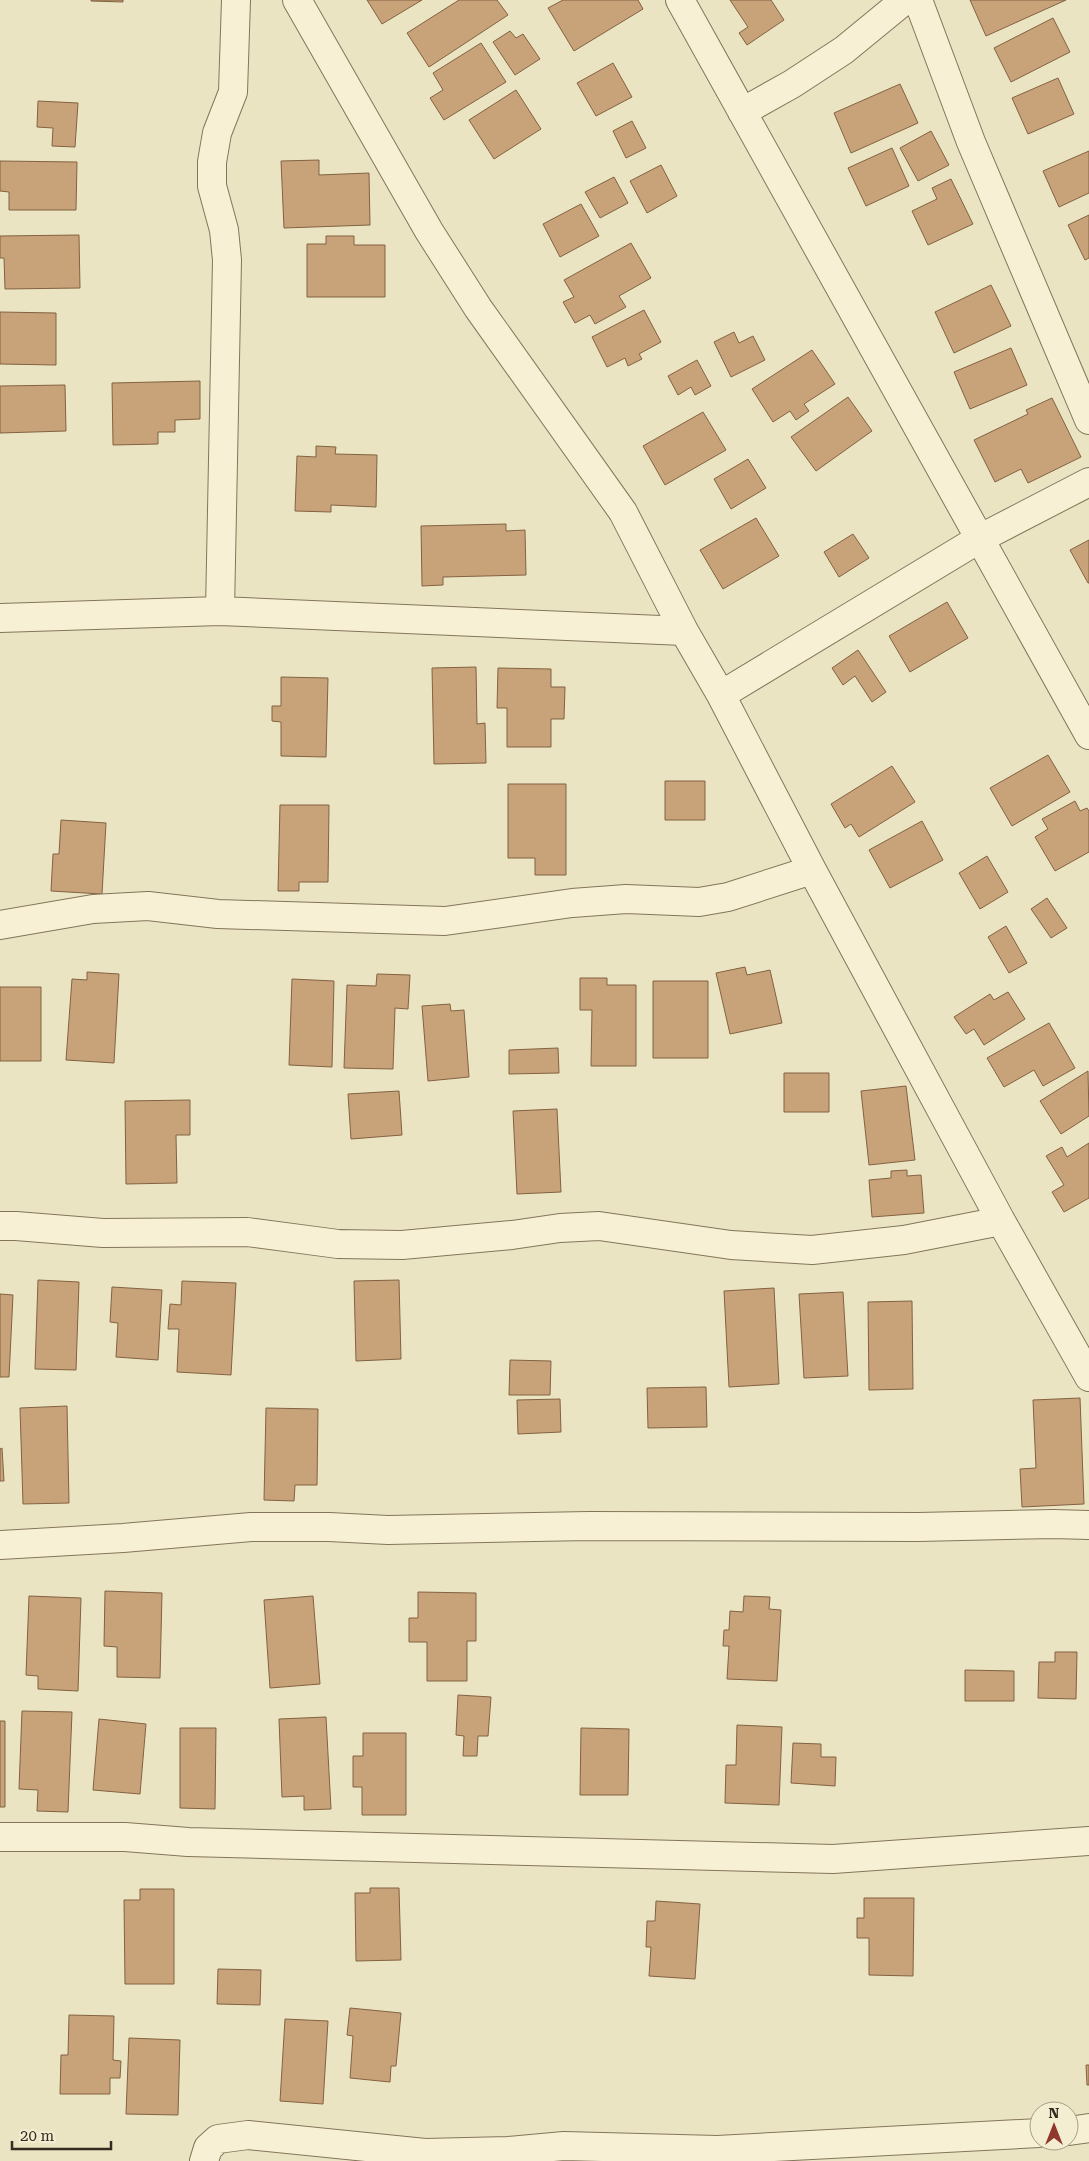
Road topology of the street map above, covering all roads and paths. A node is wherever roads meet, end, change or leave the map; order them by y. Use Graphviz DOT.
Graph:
graph roads {
  1 [pos="236,0"];
  2 [pos="297,0"];
  3 [pos="680,0"];
  4 [pos="905,0"];
  5 [pos="918,0"];
  6 [pos="742,112"];
  7 [pos="1089,420"];
  8 [pos="1089,482"];
  9 [pos="979,539"];
  10 [pos="220,612"];
  11 [pos="0,618"];
  12 [pos="684,631"];
  13 [pos="721,694"];
  14 [pos="1089,735"];
  15 [pos="812,870"];
  16 [pos="0,924"];
  17 [pos="1000,1221"];
  18 [pos="0,1226"];
  19 [pos="1089,1377"];
  20 [pos="1089,1526"];
  21 [pos="0,1546"];
  22 [pos="0,1837"];
  23 [pos="1089,1841"];
  24 [pos="1029,2134"];
  25 [pos="204,2161"];
  1 -- 10 [label="street"];
  2 -- 12 [label="street"];
  3 -- 6 [label="street"];
  4 -- 6 [label="street"];
  5 -- 7 [label="street"];
  6 -- 9 [label="street"];
  8 -- 9 [label="street"];
  9 -- 13 [label="street"];
  9 -- 14 [label="street"];
  10 -- 11 [label="street"];
  10 -- 12 [label="street"];
  12 -- 13 [label="street"];
  13 -- 15 [label="street"];
  15 -- 16 [label="street"];
  15 -- 17 [label="street"];
  17 -- 18 [label="street"];
  17 -- 19 [label="street"];
  20 -- 21 [label="street"];
  22 -- 23 [label="street"];
  24 -- 25 [label="street"];
}
